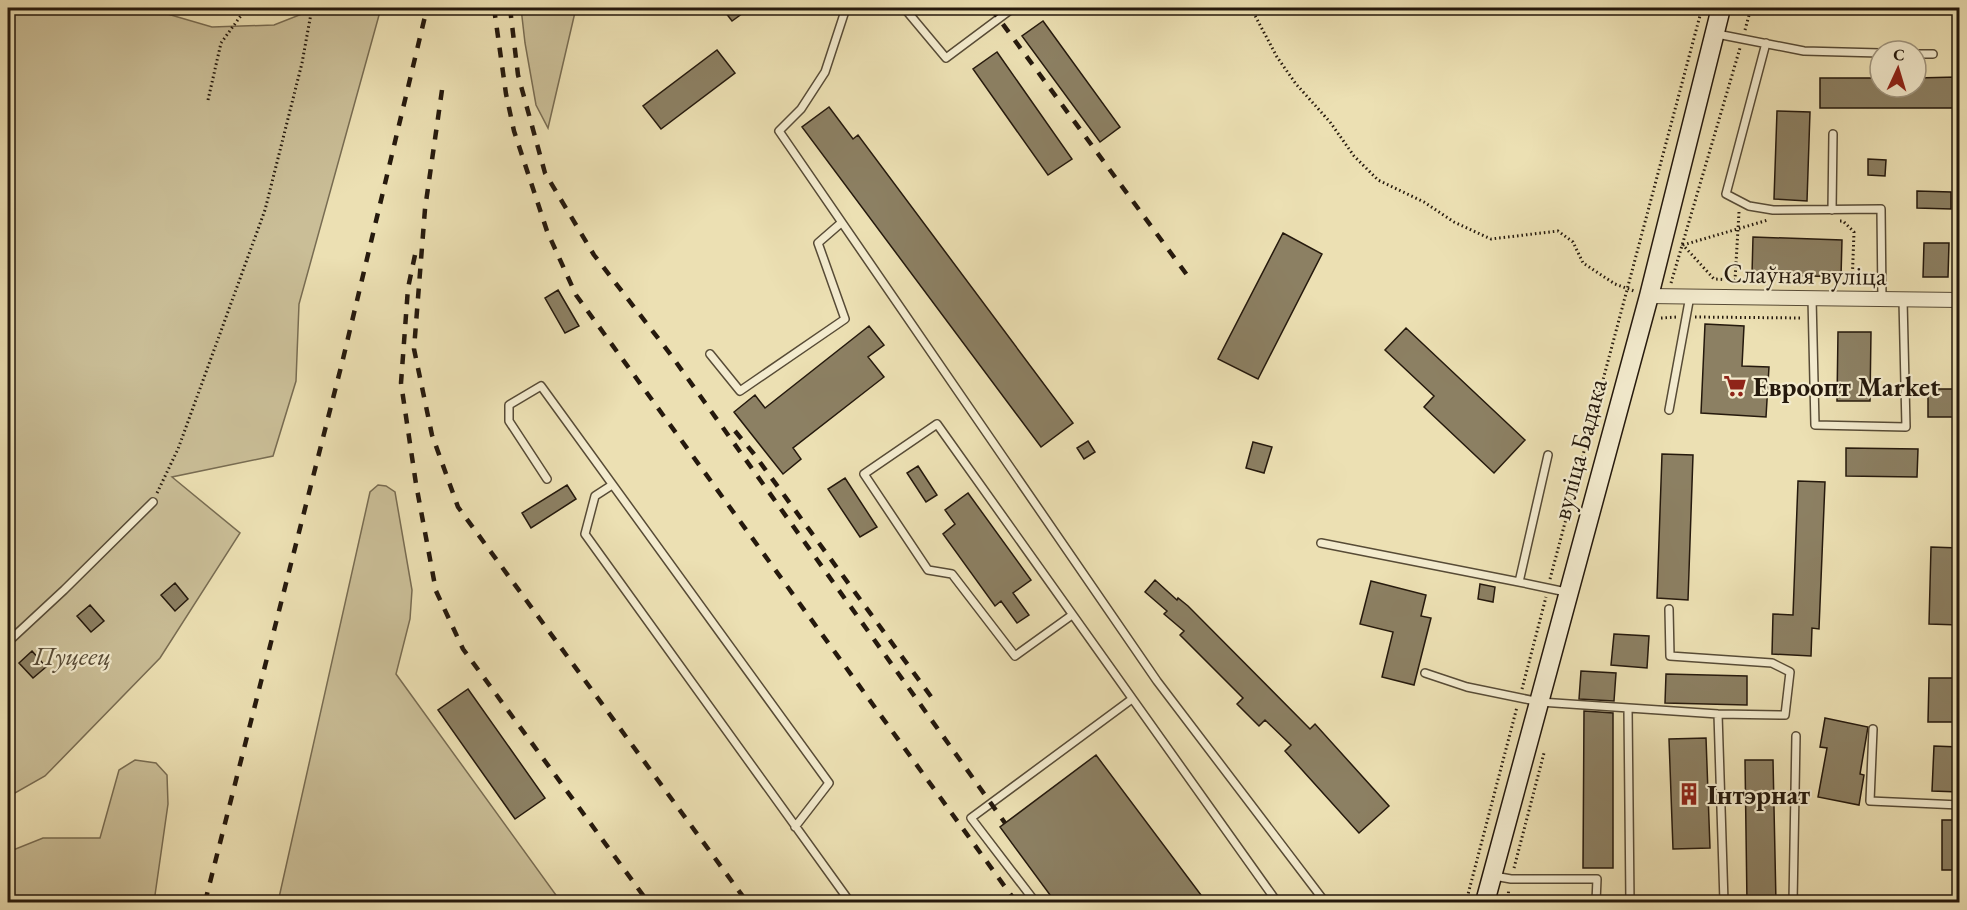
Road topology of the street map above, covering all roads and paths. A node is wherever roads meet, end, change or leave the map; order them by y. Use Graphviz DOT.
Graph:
graph roads {
  1 [pos="237,8"];
  2 [pos="250,8"];
  3 [pos="312,8"];
  4 [pos="846,8"];
  5 [pos="896,8"];
  6 [pos="1013,8"];
  7 [pos="1251,8"];
  8 [pos="1702,8"];
  9 [pos="1721,8"];
  10 [pos="1751,8"];
  11 [pos="244,10"];
  12 [pos="1715,33"];
  13 [pos="1743,39"];
  14 [pos="1766,44"];
  15 [pos="1868,53"];
  16 [pos="1928,54"];
  17 [pos="1933,54"];
  18 [pos="208,100"];
  19 [pos="1833,134"];
  20 [pos="1740,201"];
  21 [pos="1832,210"];
  22 [pos="1772,219"];
  23 [pos="1831,221"];
  24 [pos="841,223"];
  25 [pos="1738,228"];
  26 [pos="1683,245"];
  27 [pos="1628,289"];
  28 [pos="1658,296"];
  29 [pos="1690,296"];
  30 [pos="1812,298"];
  31 [pos="1852,299"];
  32 [pos="1882,299"];
  33 [pos="1902,299"];
  34 [pos="1959,300"];
  35 [pos="1687,316"];
  36 [pos="1813,318"];
  37 [pos="710,354"];
  38 [pos="1669,410"];
  39 [pos="1548,455"];
  40 [pos="547,479"];
  41 [pos="612,485"];
  42 [pos="153,502"];
  43 [pos="1321,543"];
  44 [pos="1519,582"];
  45 [pos="1548,588"];
  46 [pos="1569,592"];
  47 [pos="1669,609"];
  48 [pos="1072,615"];
  49 [pos="8,642"];
  50 [pos="1425,673"];
  51 [pos="1519,698"];
  52 [pos="1132,699"];
  53 [pos="1540,702"];
  54 [pos="1628,709"];
  55 [pos="1718,714"];
  56 [pos="1873,729"];
  57 [pos="1796,736"];
  58 [pos="1545,747"];
  59 [pos="1959,805"];
  60 [pos="795,827"];
  61 [pos="1492,876"];
  62 [pos="1511,879"];
  63 [pos="1033,899"];
  64 [pos="850,903"];
  65 [pos="1276,903"];
  66 [pos="1326,903"];
  67 [pos="1466,903"];
  68 [pos="1485,903"];
  69 [pos="1507,903"];
  70 [pos="1596,903"];
  71 [pos="1630,903"];
  72 [pos="1724,903"];
  73 [pos="1793,903"];
  1 -- 11 [label="path"];
  2 -- 11 [label="path"];
  3 -- 42 [label="path"];
  4 -- 24 [label="lane"];
  5 -- 6 [label="lane"];
  7 -- 27 [label="path"];
  8 -- 27 [label="path"];
  9 -- 12 [label="main road, вуліца Бадака"];
  10 -- 13 [label="path"];
  11 -- 18 [label="path"];
  12 -- 13 [label="lane"];
  12 -- 28 [label="main road, вуліца Бадака"];
  13 -- 14 [label="lane"];
  13 -- 26 [label="path"];
  14 -- 15 [label="lane"];
  14 -- 20 [label="lane"];
  16 -- 17 [label="lane"];
  19 -- 21 [label="lane"];
  20 -- 21 [label="lane"];
  20 -- 25 [label="path"];
  21 -- 32 [label="lane"];
  22 -- 25 [label="path"];
  23 -- 31 [label="path"];
  24 -- 37 [label="lane"];
  24 -- 66 [label="lane"];
  25 -- 26 [label="path"];
  25 -- 26 [label="path"];
  26 -- 28 [label="path"];
  27 -- 28 [label="path"];
  27 -- 45 [label="path"];
  28 -- 29 [label="street, Слаўная вуліца"];
  28 -- 35 [label="path"];
  28 -- 46 [label="main road, вуліца Бадака"];
  29 -- 30 [label="street, Слаўная вуліца"];
  29 -- 35 [label="lane"];
  30 -- 31 [label="street, Слаўная вуліца"];
  30 -- 36 [label="lane"];
  31 -- 32 [label="street, Слаўная вуліца"];
  32 -- 33 [label="street, Слаўная вуліца"];
  33 -- 34 [label="street, Слаўная вуліца"];
  33 -- 36 [label="lane"];
  35 -- 36 [label="path"];
  35 -- 38 [label="lane"];
  39 -- 44 [label="lane"];
  40 -- 41 [label="lane"];
  41 -- 60 [label="lane"];
  41 -- 60 [label="lane"];
  42 -- 49 [label="lane"];
  43 -- 44 [label="lane"];
  44 -- 45 [label="lane"];
  45 -- 46 [label="lane"];
  45 -- 51 [label="path"];
  46 -- 53 [label="main road, вуліца Бадака"];
  47 -- 55 [label="lane"];
  48 -- 48 [label="lane"];
  48 -- 52 [label="lane"];
  50 -- 51 [label="lane"];
  51 -- 53 [label="lane"];
  51 -- 67 [label="path"];
  52 -- 63 [label="lane"];
  52 -- 65 [label="lane"];
  53 -- 54 [label="lane"];
  53 -- 61 [label="main road, вуліца Бадака"];
  54 -- 55 [label="lane"];
  54 -- 71 [label="lane"];
  55 -- 72 [label="lane"];
  56 -- 59 [label="lane"];
  57 -- 73 [label="lane"];
  58 -- 62 [label="path"];
  60 -- 64 [label="lane"];
  61 -- 62 [label="lane"];
  61 -- 68 [label="main road, вуліца Бадака"];
  62 -- 69 [label="path"];
  62 -- 70 [label="lane"];
}
